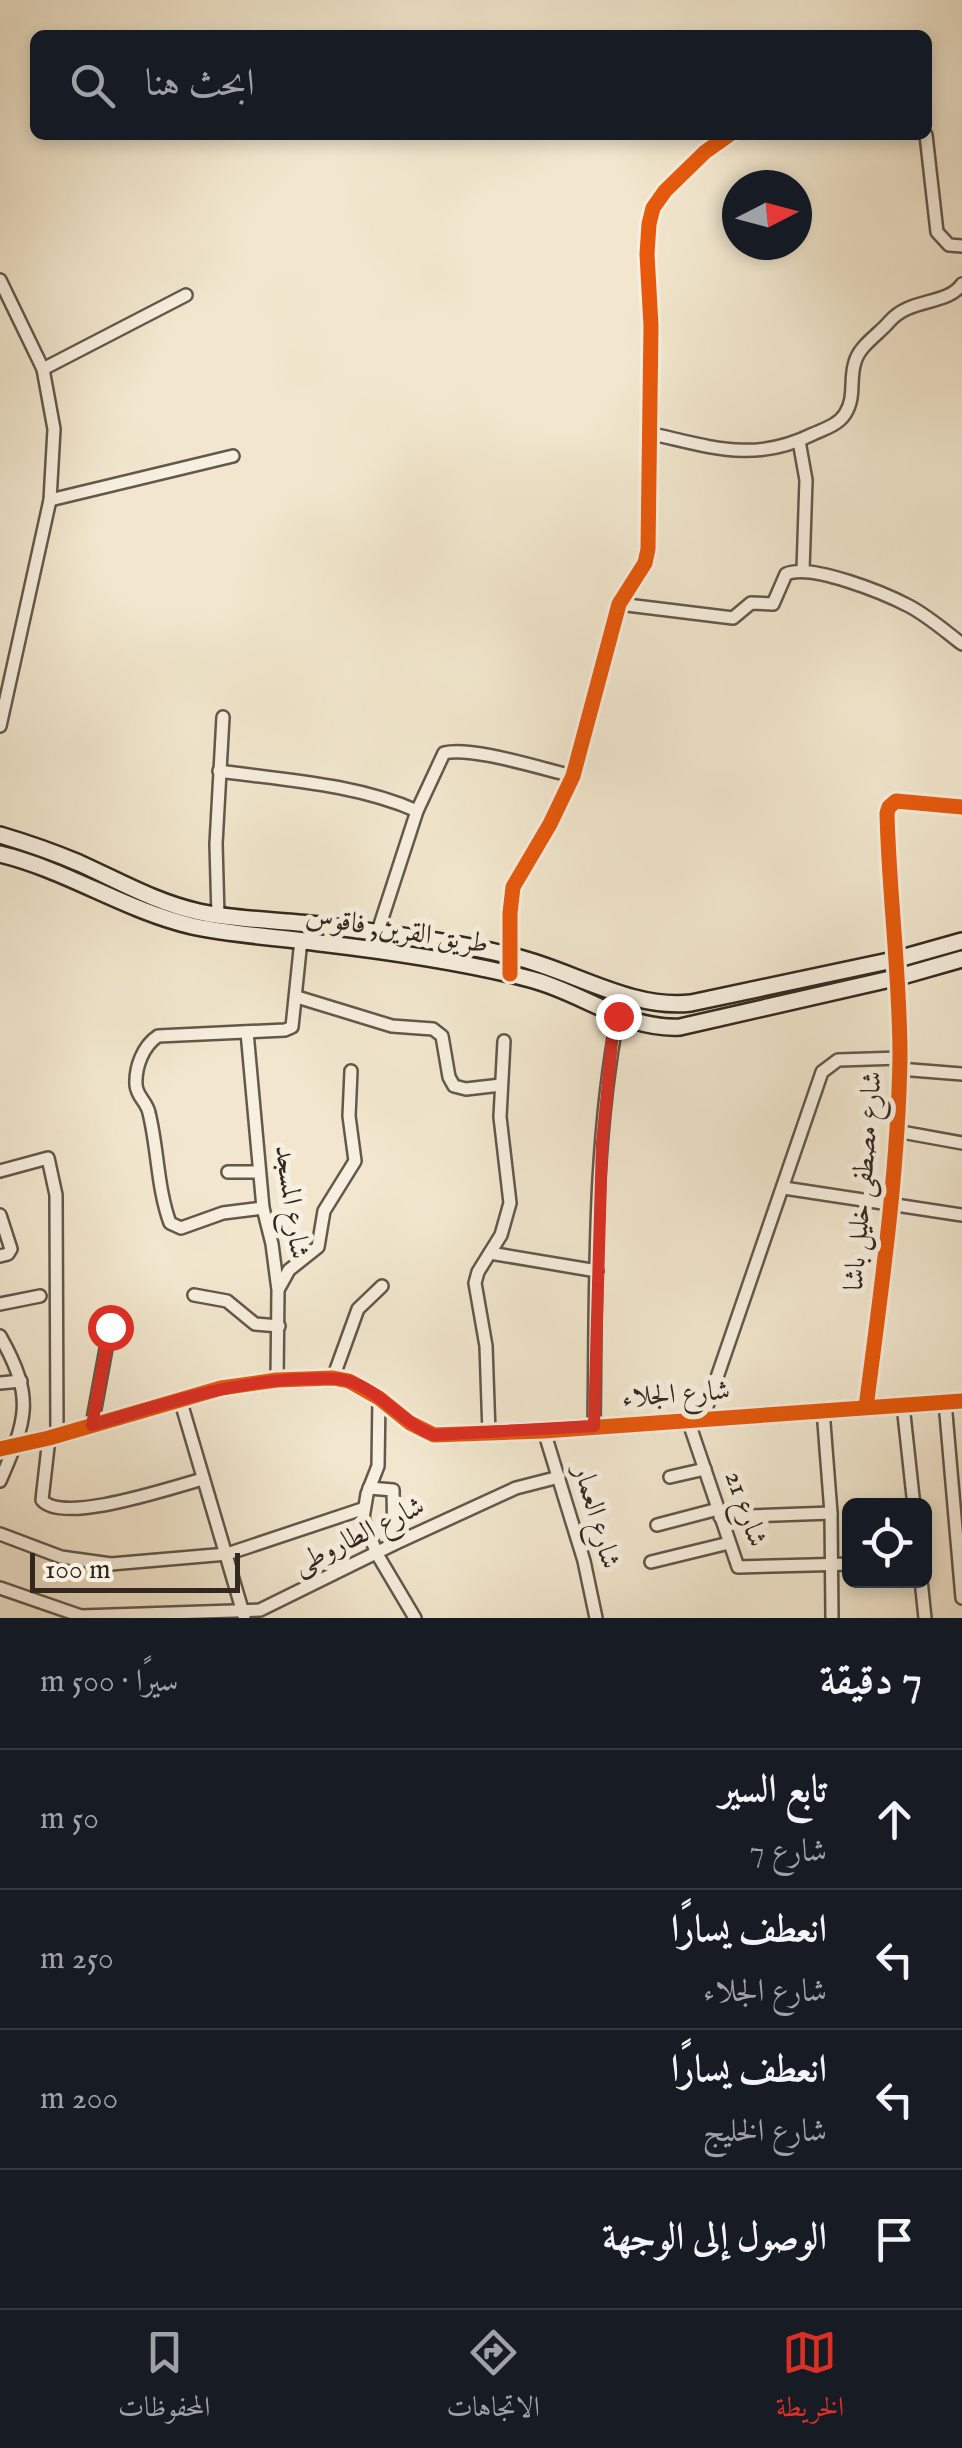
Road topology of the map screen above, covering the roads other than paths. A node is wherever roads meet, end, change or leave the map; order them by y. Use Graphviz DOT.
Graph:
graph roads {
  1 [pos="723,140"];
  2 [pos="927,140"];
  3 [pos="962,246"];
  4 [pos="0,280"];
  5 [pos="962,284"];
  6 [pos="186,295"];
  7 [pos="43,369"];
  8 [pos="648,433"];
  9 [pos="799,441"];
  10 [pos="232,456"];
  11 [pos="50,500"];
  12 [pos="803,570"];
  13 [pos="618,604"];
  14 [pos="962,644"];
  15 [pos="223,717"];
  16 [pos="0,726"];
  17 [pos="219,771"];
  18 [pos="573,776"];
  19 [pos="962,807"];
  20 [pos="417,812"];
  21 [pos="0,835"];
  22 [pos="0,854"];
  23 [pos="218,916"];
  24 [pos="327,926"];
  25 [pos="377,934"];
  26 [pos="301,940"];
  27 [pos="962,940"];
  28 [pos="423,942"];
  29 [pos="325,943"];
  30 [pos="512,956"];
  31 [pos="420,959"];
  32 [pos="898,959"];
  33 [pos="962,959"];
  34 [pos="510,974"];
  35 [pos="900,977"];
  36 [pos="622,994"];
  37 [pos="297,996"];
  38 [pos="618,1016"];
  39 [pos="247,1032"];
  40 [pos="504,1041"];
  41 [pos="899,1063"];
  42 [pos="351,1071"];
  43 [pos="962,1074"];
  44 [pos="500,1085"];
  45 [pos="896,1131"];
  46 [pos="962,1143"];
  47 [pos="0,1171"];
  48 [pos="228,1172"];
  49 [pos="259,1172"];
  50 [pos="784,1188"];
  51 [pos="892,1204"];
  52 [pos="263,1208"];
  53 [pos="0,1216"];
  54 [pos="962,1216"];
  55 [pos="490,1253"];
  56 [pos="0,1256"];
  57 [pos="597,1271"];
  58 [pos="382,1286"];
  59 [pos="278,1290"];
  60 [pos="194,1295"];
  61 [pos="40,1296"];
  62 [pos="0,1304"];
  63 [pos="279,1326"];
  64 [pos="110,1327"];
  65 [pos="0,1336"];
  66 [pos="333,1378"];
  67 [pos="278,1380"];
  68 [pos="22,1381"];
  69 [pos="0,1383"];
  70 [pos="379,1398"];
  71 [pos="180,1399"];
  72 [pos="954,1402"];
  73 [pos="903,1405"];
  74 [pos="866,1407"];
  75 [pos="823,1410"];
  76 [pos="695,1419"];
  77 [pos="92,1425"];
  78 [pos="594,1426"];
  79 [pos="544,1430"];
  80 [pos="488,1434"];
  81 [pos="53,1437"];
  82 [pos="8,1448"];
  83 [pos="705,1469"];
  84 [pos="670,1477"];
  85 [pos="559,1478"];
  86 [pos="204,1479"];
  87 [pos="0,1481"];
  88 [pos="370,1488"];
  89 [pos="913,1498"];
  90 [pos="362,1509"];
  91 [pos="719,1513"];
  92 [pos="831,1513"];
  93 [pos="657,1525"];
  94 [pos="0,1534"];
  95 [pos="729,1543"];
  96 [pos="394,1544"];
  97 [pos="227,1554"];
  98 [pos="377,1554"];
  99 [pos="651,1562"];
  100 [pos="842,1564"];
  101 [pos="832,1565"];
  102 [pos="0,1588"];
  103 [pos="923,1588"];
  104 [pos="962,1598"];
  105 [pos="244,1615"];
  106 [pos="147,1616"];
  107 [pos="81,1617"];
  108 [pos="415,1618"];
  109 [pos="596,1618"];
  110 [pos="832,1618"];
  111 [pos="925,1618"];
  1 -- 8 [label="street"];
  2 -- 3 [label="street"];
  4 -- 7 [label="street"];
  5 -- 9 [label="street"];
  6 -- 7 [label="street"];
  7 -- 11 [label="street"];
  8 -- 9 [label="street"];
  8 -- 13 [label="street"];
  9 -- 12 [label="street"];
  10 -- 11 [label="street"];
  11 -- 16 [label="street"];
  12 -- 13 [label="street"];
  12 -- 14 [label="street"];
  13 -- 18 [label="street"];
  15 -- 17 [label="street"];
  17 -- 20 [label="street"];
  17 -- 23 [label="street"];
  18 -- 20 [label="street"];
  18 -- 30 [label="street"];
  19 -- 32 [label="street, شارع مصطفى خليل باشا"];
  20 -- 25 [label="street"];
  21 -- 23 [label="main road, طريق القرين, فاقوس"];
  22 -- 26 [label="main road, طريق القرين, فاقوس"];
  23 -- 24 [label="main road, طريق القرين, فاقوس"];
  24 -- 25 [label="main road, طريق القرين, فاقوس"];
  24 -- 29 [label="main road"];
  25 -- 28 [label="main road, طريق القرين, فاقوس"];
  26 -- 29 [label="main road, طريق القرين, فاقوس"];
  26 -- 37 [label="street"];
  27 -- 32 [label="main road, طريق القرين, فاقوس"];
  28 -- 30 [label="main road, طريق القرين, فاقوس"];
  28 -- 31 [label="main road"];
  29 -- 31 [label="main road, طريق القرين, فاقوس"];
  30 -- 34 [label="street"];
  30 -- 36 [label="main road, طريق القرين, فاقوس"];
  31 -- 34 [label="main road, طريق القرين, فاقوس"];
  32 -- 35 [label="street, شارع مصطفى خليل باشا"];
  32 -- 36 [label="main road, طريق القرين, فاقوس"];
  33 -- 35 [label="main road, طريق القرين, فاقوس"];
  34 -- 38 [label="main road, طريق القرين, فاقوس"];
  35 -- 38 [label="main road, طريق القرين, فاقوس"];
  35 -- 41 [label="street, شارع مصطفى خليل باشا"];
  36 -- 38 [label="street"];
  37 -- 39 [label="street"];
  37 -- 44 [label="street"];
  38 -- 57 [label="street"];
  39 -- 49 [label="street, شارع المسجد"];
  39 -- 52 [label="street"];
  40 -- 44 [label="street"];
  41 -- 43 [label="street"];
  41 -- 45 [label="street, شارع مصطفى خليل باشا"];
  41 -- 50 [label="street"];
  42 -- 59 [label="street"];
  44 -- 55 [label="street"];
  45 -- 46 [label="street"];
  45 -- 51 [label="street, شارع مصطفى خليل باشا"];
  47 -- 81 [label="street"];
  48 -- 49 [label="street"];
  49 -- 52 [label="street, شارع المسجد"];
  50 -- 51 [label="street"];
  50 -- 76 [label="street"];
  51 -- 54 [label="street"];
  51 -- 74 [label="street, شارع مصطفى خليل باشا"];
  52 -- 59 [label="street, شارع المسجد"];
  53 -- 56 [label="street"];
  55 -- 57 [label="street"];
  55 -- 80 [label="street"];
  57 -- 78 [label="street"];
  58 -- 66 [label="street"];
  59 -- 63 [label="street, شارع المسجد"];
  60 -- 63 [label="street"];
  61 -- 62 [label="street"];
  63 -- 67 [label="street, شارع المسجد"];
  64 -- 77 [label="street"];
  65 -- 68 [label="street"];
  66 -- 67 [label="main road, شارع الجلاء"];
  66 -- 70 [label="main road, شارع الجلاء"];
  67 -- 71 [label="main road, شارع الجلاء"];
  68 -- 69 [label="street"];
  68 -- 82 [label="street"];
  70 -- 80 [label="main road, شارع الجلاء"];
  70 -- 88 [label="street"];
  71 -- 77 [label="main road, شارع الجلاء"];
  71 -- 86 [label="street"];
  72 -- 73 [label="main road, شارع الجلاء"];
  72 -- 104 [label="street"];
  73 -- 74 [label="main road, شارع الجلاء"];
  73 -- 89 [label="street"];
  74 -- 75 [label="main road, شارع الجلاء"];
  75 -- 76 [label="main road, شارع الجلاء"];
  75 -- 92 [label="street"];
  76 -- 78 [label="main road, شارع الجلاء"];
  76 -- 83 [label="street, شارع 21"];
  77 -- 81 [label="main road, شارع الجلاء"];
  78 -- 79 [label="main road, شارع الجلاء"];
  79 -- 80 [label="main road, شارع الجلاء"];
  79 -- 85 [label="street, شارع العمار"];
  81 -- 82 [label="main road, شارع الجلاء"];
  81 -- 86 [label="street"];
  82 -- 87 [label="street"];
  83 -- 84 [label="street"];
  83 -- 91 [label="street, شارع 21"];
  85 -- 96 [label="street, شارع الطاروطى"];
  85 -- 109 [label="street, شارع العمار"];
  86 -- 97 [label="street"];
  88 -- 90 [label="street"];
  88 -- 96 [label="street"];
  90 -- 97 [label="street"];
  90 -- 98 [label="street"];
  91 -- 92 [label="street"];
  91 -- 93 [label="street"];
  91 -- 95 [label="street, شارع 21"];
  92 -- 101 [label="street"];
  94 -- 97 [label="street"];
  95 -- 99 [label="street"];
  95 -- 101 [label="street, شارع 21"];
  96 -- 98 [label="street, شارع الطاروطى"];
  97 -- 105 [label="street"];
  98 -- 105 [label="street, شارع الطاروطى"];
  98 -- 108 [label="street"];
  100 -- 101 [label="street, شارع 21"];
  101 -- 110 [label="street"];
  102 -- 107 [label="street, شارع الطاروطى"];
  103 -- 111 [label="street"];
  105 -- 106 [label="street, شارع الطاروطى"];
  106 -- 107 [label="street, شارع الطاروطى"];
}
